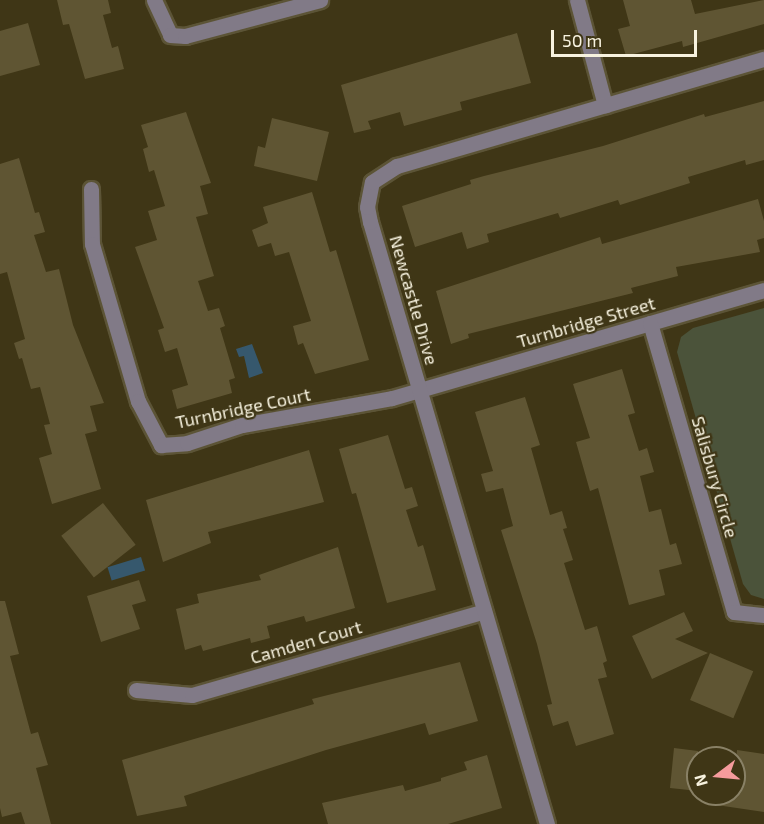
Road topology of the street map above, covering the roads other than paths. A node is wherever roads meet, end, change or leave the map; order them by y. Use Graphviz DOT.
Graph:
graph roads {
  1 [pos="154,0"];
  2 [pos="320,0"];
  3 [pos="577,0"];
  4 [pos="764,58"];
  5 [pos="605,105"];
  6 [pos="91,189"];
  7 [pos="764,290"];
  8 [pos="650,323"];
  9 [pos="420,390"];
  10 [pos="484,611"];
  11 [pos="764,615"];
  12 [pos="136,690"];
  13 [pos="547,824"];
  1 -- 2 [label="street"];
  3 -- 5 [label="street"];
  4 -- 5 [label="street, Newcastle Drive"];
  5 -- 9 [label="street, Newcastle Drive"];
  6 -- 9 [label="street, Turnbridge Court"];
  7 -- 8 [label="street, Turnbridge Street"];
  8 -- 9 [label="street, Turnbridge Street"];
  8 -- 11 [label="street, Salisbury Circle"];
  9 -- 10 [label="street, Newcastle Drive"];
  10 -- 12 [label="street, Camden Court"];
  10 -- 13 [label="street, Newcastle Drive"];
}
